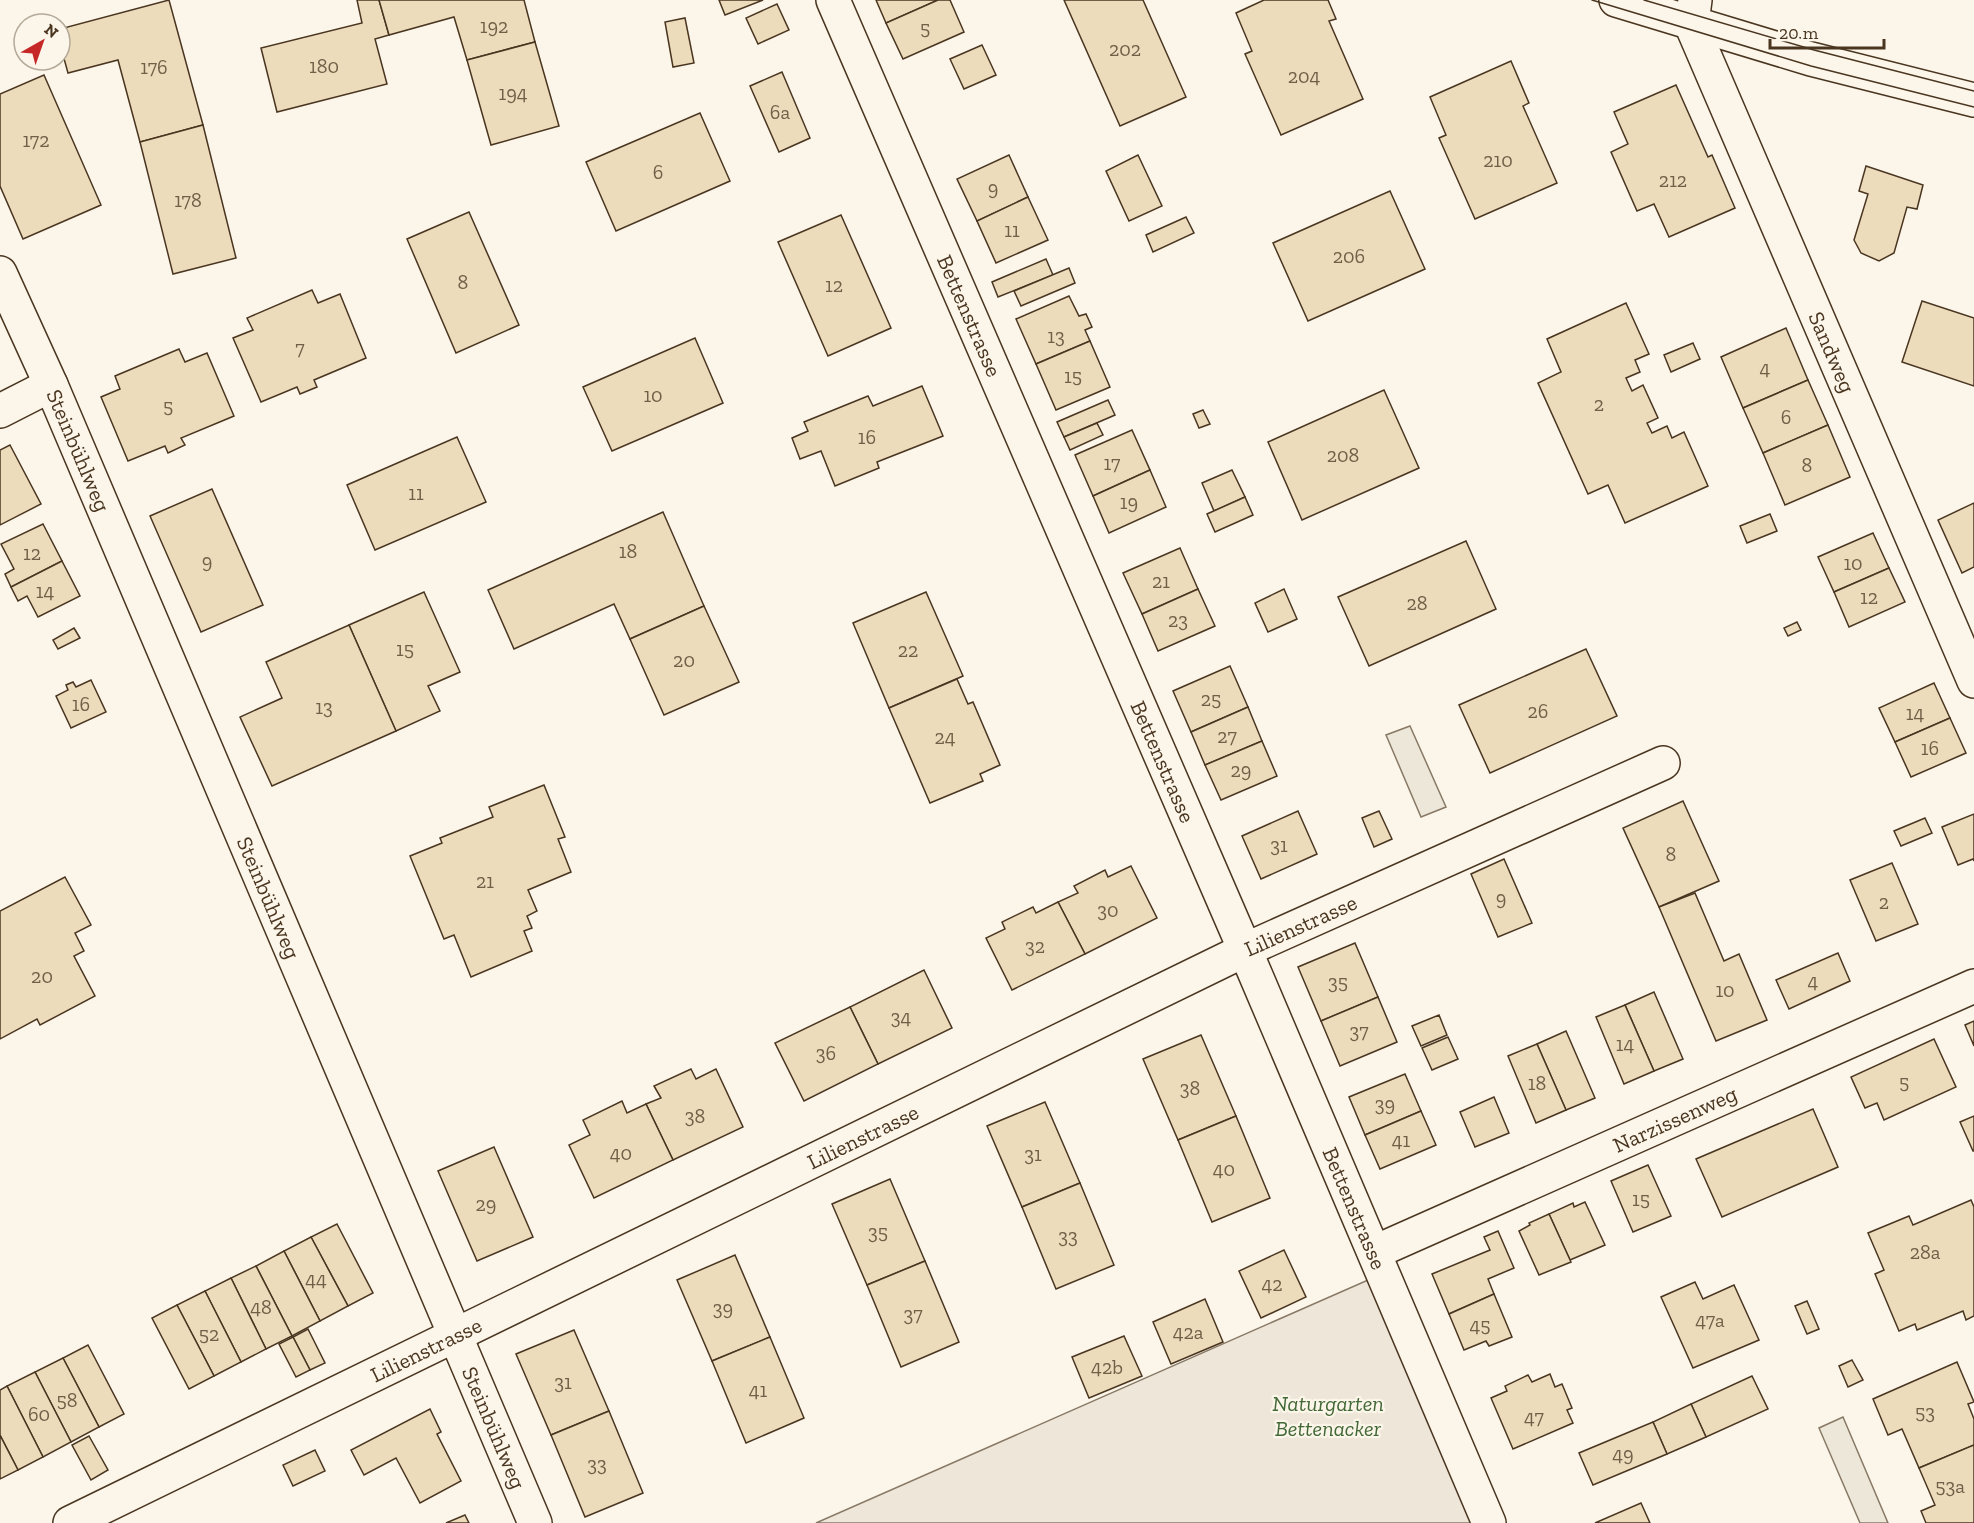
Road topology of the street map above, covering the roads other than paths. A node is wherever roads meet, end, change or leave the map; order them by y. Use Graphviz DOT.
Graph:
graph roads {
  1 [pos="833,0"];
  2 [pos="1616,0"];
  3 [pos="1693,11"];
  4 [pos="1974,100"];
  5 [pos="0,273"];
  6 [pos="51,385"];
  7 [pos="0,411"];
  8 [pos="1964,630"];
  9 [pos="1974,681"];
  10 [pos="1663,763"];
  11 [pos="1245,950"];
  12 [pos="1974,986"];
  13 [pos="1375,1252"];
  14 [pos="455,1335"];
  15 [pos="70,1523"];
  16 [pos="535,1523"];
  17 [pos="1489,1523"];
  1 -- 11 [label="street, Bettenstrasse"];
  2 -- 3 [label="street"];
  3 -- 4 [label="street"];
  3 -- 8 [label="street, Sandweg"];
  5 -- 6 [label="street, Steinbühlweg"];
  6 -- 7 [label="street"];
  6 -- 14 [label="street, Steinbühlweg"];
  8 -- 9 [label="street, Sandweg"];
  10 -- 11 [label="street, Lilienstrasse"];
  11 -- 13 [label="street, Bettenstrasse"];
  11 -- 14 [label="street, Lilienstrasse"];
  12 -- 13 [label="street, Narzissenweg"];
  13 -- 17 [label="street, Bettenstrasse"];
  14 -- 15 [label="street, Lilienstrasse"];
  14 -- 16 [label="street, Steinbühlweg"];
}
